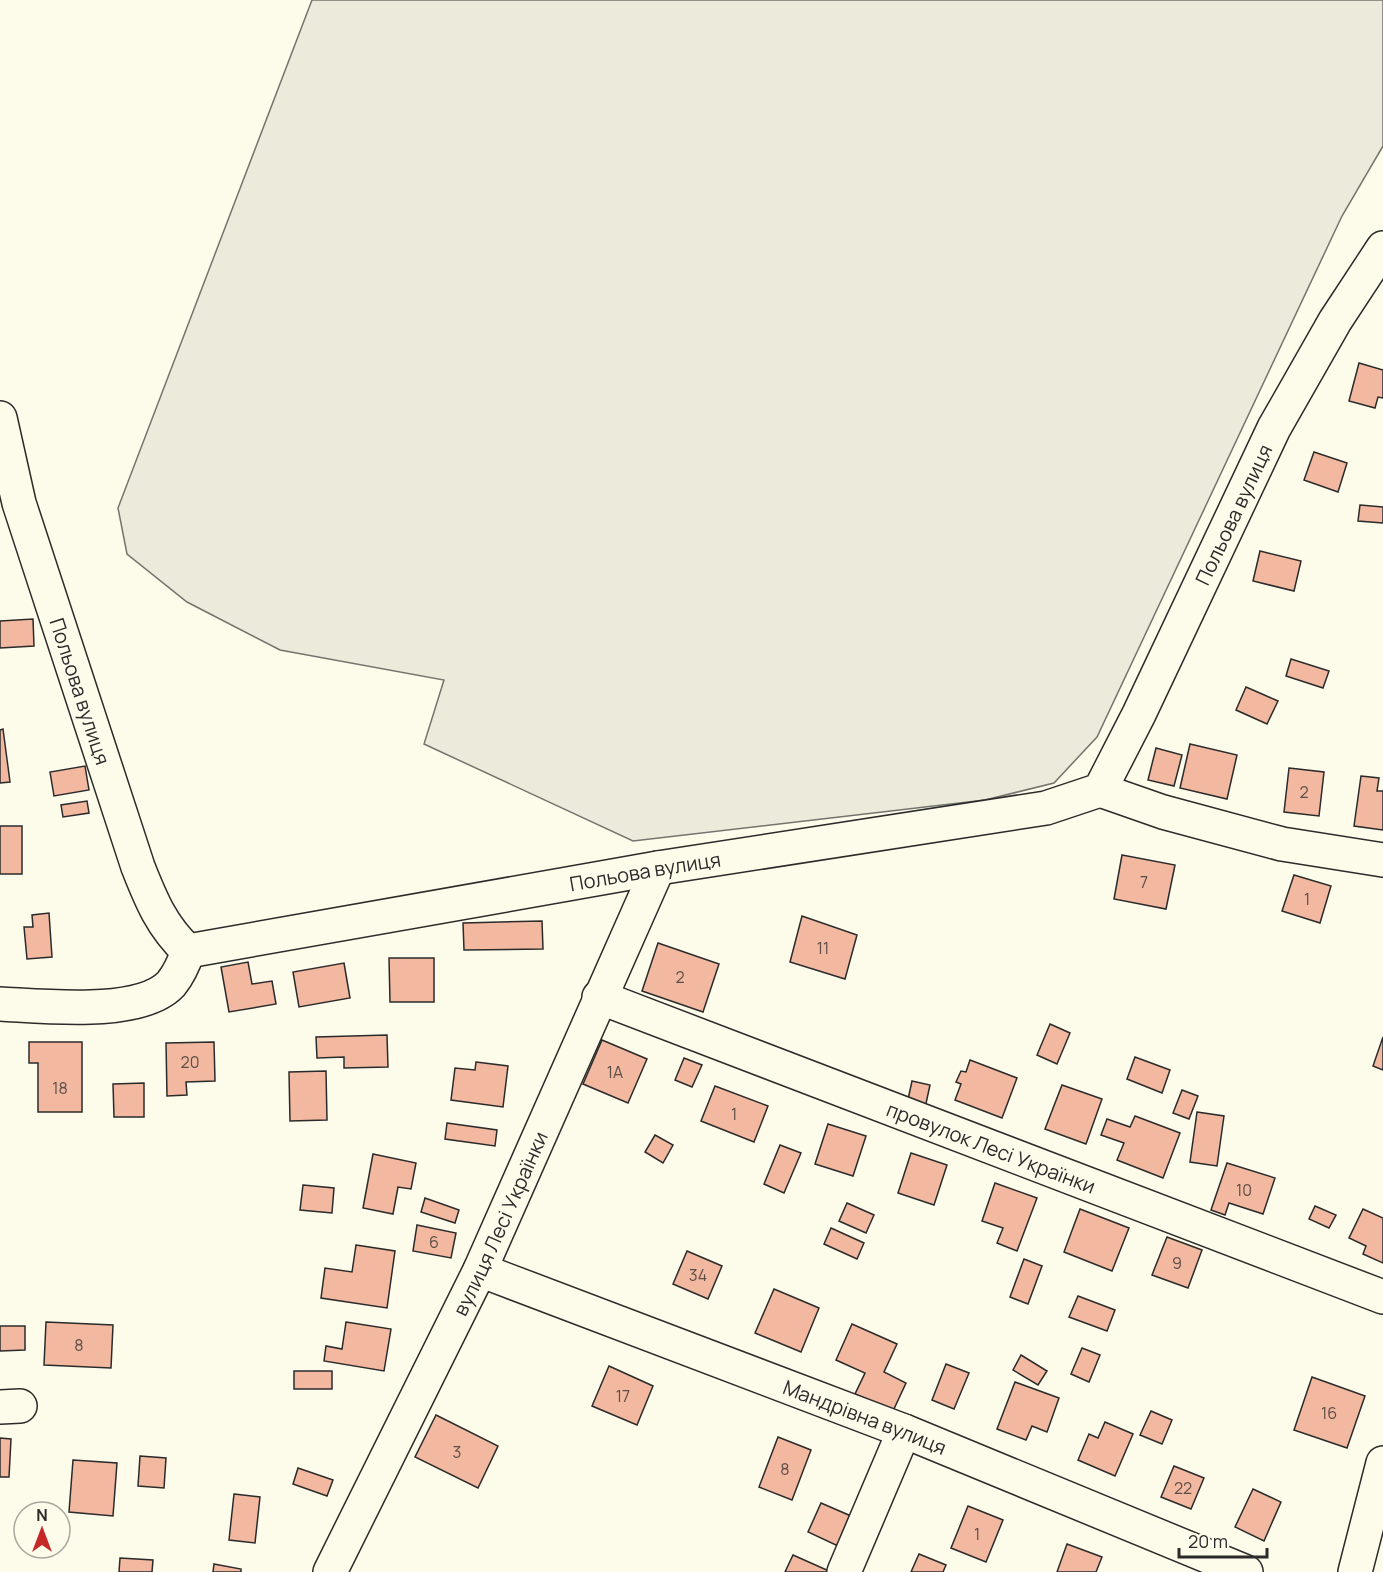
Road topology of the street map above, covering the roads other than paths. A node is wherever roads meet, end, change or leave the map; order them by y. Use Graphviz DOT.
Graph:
graph roads {
  1 [pos="1383,248"];
  2 [pos="0,418"];
  3 [pos="9,503"];
  4 [pos="1100,790"];
  5 [pos="1383,860"];
  6 [pos="657,868"];
  7 [pos="188,951"];
  8 [pos="599,997"];
  9 [pos="0,1004"];
  10 [pos="480,1270"];
  11 [pos="1383,1297"];
  12 [pos="904,1431"];
  13 [pos="1383,1463"];
  14 [pos="330,1572"];
  15 [pos="844,1572"];
  16 [pos="1246,1572"];
  17 [pos="1354,1572"];
  1 -- 4 [label="street, Польова вулиця"];
  2 -- 3 [label="street, Польова вулиця"];
  3 -- 7 [label="street, Польова вулиця"];
  4 -- 5 [label="street"];
  4 -- 6 [label="street, Польова вулиця"];
  6 -- 7 [label="street, Польова вулиця"];
  6 -- 8 [label="street, вулиця Лесі Українки"];
  7 -- 9 [label="street"];
  8 -- 10 [label="street, вулиця Лесі Українки"];
  8 -- 11 [label="street, провулок Лесі Українки"];
  10 -- 12 [label="street, Мандрівна вулиця"];
  10 -- 14 [label="street, вулиця Лесі Українки"];
  12 -- 15 [label="street"];
  12 -- 16 [label="street, Мандрівна вулиця"];
  13 -- 17 [label="street"];
}
